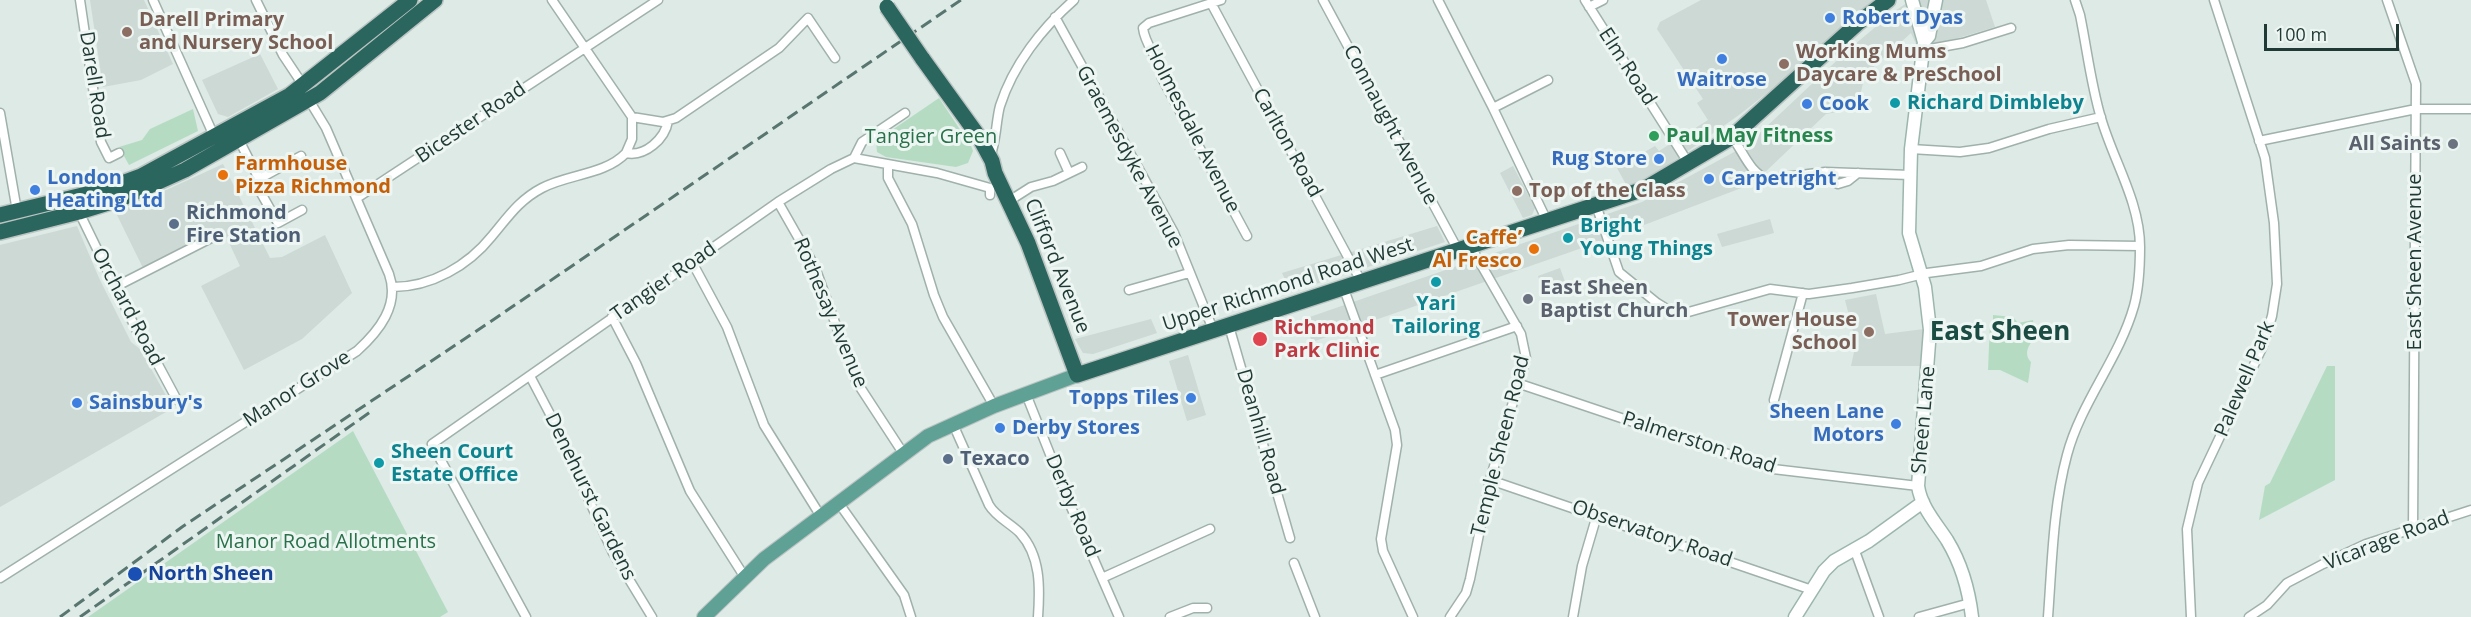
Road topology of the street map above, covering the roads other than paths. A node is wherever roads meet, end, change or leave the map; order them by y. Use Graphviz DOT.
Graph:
graph roads {
  1 [pos="80,0"];
  2 [pos="153,0"];
  3 [pos="256,0"];
  4 [pos="410,0"];
  5 [pos="435,0"];
  6 [pos="552,0"];
  7 [pos="658,0"];
  8 [pos="1074,0"];
  9 [pos="1221,0"];
  10 [pos="1323,0"];
  11 [pos="1438,0"];
  12 [pos="1603,0"];
  13 [pos="1888,0"];
  14 [pos="1912,0"];
  15 [pos="1936,0"];
  16 [pos="2075,0"];
  17 [pos="2214,0"];
  18 [pos="2387,0"];
  19 [pos="884,3"];
  20 [pos="1211,3"];
  21 [pos="1587,4"];
  22 [pos="1054,17"];
  23 [pos="2011,28"];
  24 [pos="1924,46"];
  25 [pos="585,47"];
  26 [pos="835,58"];
  27 [pos="1548,80"];
  28 [pos="303,85"];
  29 [pos="309,100"];
  30 [pos="1493,108"];
  31 [pos="2416,109"];
  32 [pos="2471,109"];
  33 [pos="0,113"];
  34 [pos="905,113"];
  35 [pos="632,117"];
  36 [pos="2101,117"];
  37 [pos="668,121"];
  38 [pos="971,128"];
  39 [pos="214,136"];
  40 [pos="1732,137"];
  41 [pos="239,140"];
  42 [pos="2259,141"];
  43 [pos="1911,149"];
  44 [pos="119,153"];
  45 [pos="626,153"];
  46 [pos="1060,153"];
  47 [pos="301,156"];
  48 [pos="990,156"];
  49 [pos="854,158"];
  50 [pos="1689,164"];
  51 [pos="888,166"];
  52 [pos="1082,167"];
  53 [pos="995,173"];
  54 [pos="1069,173"];
  55 [pos="1910,175"];
  56 [pos="141,176"];
  57 [pos="259,179"];
  58 [pos="158,183"];
  59 [pos="990,195"];
  60 [pos="357,198"];
  61 [pos="1009,201"];
  62 [pos="778,202"];
  63 [pos="1596,205"];
  64 [pos="302,210"];
  65 [pos="17,211"];
  66 [pos="79,212"];
  67 [pos="0,215"];
  68 [pos="1547,221"];
  69 [pos="0,232"];
  70 [pos="217,235"];
  71 [pos="1247,236"];
  72 [pos="2140,246"];
  73 [pos="1464,248"];
  74 [pos="692,262"];
  75 [pos="1189,273"];
  76 [pos="1921,274"];
  77 [pos="1362,283"];
  78 [pos="115,287"];
  79 [pos="393,288"];
  80 [pos="1344,289"];
  81 [pos="1129,290"];
  82 [pos="1803,293"];
  83 [pos="612,317"];
  84 [pos="1229,326"];
  85 [pos="1517,326"];
  86 [pos="1214,332"];
  87 [pos="1077,375"];
  88 [pos="1375,375"];
  89 [pos="530,376"];
  90 [pos="1520,384"];
  91 [pos="1026,394"];
  92 [pos="177,400"];
  93 [pos="1774,400"];
  94 [pos="994,406"];
  95 [pos="953,424"];
  96 [pos="903,453"];
  97 [pos="1490,480"];
  98 [pos="1918,486"];
  99 [pos="838,502"];
  100 [pos="1923,502"];
  101 [pos="2471,510"];
  102 [pos="820,515"];
  103 [pos="1598,515"];
  104 [pos="2413,528"];
  105 [pos="1210,530"];
  106 [pos="1290,538"];
  107 [pos="1855,551"];
  108 [pos="1294,563"];
  109 [pos="744,576"];
  110 [pos="0,578"];
  111 [pos="1102,578"];
  112 [pos="1812,590"];
  113 [pos="1970,603"];
  114 [pos="1207,608"];
  115 [pos="526,617"];
  116 [pos="652,617"];
  117 [pos="704,617"];
  118 [pos="911,617"];
  119 [pos="1038,617"];
  120 [pos="1119,617"];
  121 [pos="1170,617"];
  122 [pos="1315,617"];
  123 [pos="1413,617"];
  124 [pos="1450,617"];
  125 [pos="1573,617"];
  126 [pos="1795,617"];
  127 [pos="1879,617"];
  128 [pos="1919,617"];
  129 [pos="1972,617"];
  130 [pos="2048,617"];
  131 [pos="2191,617"];
  132 [pos="2249,617"];
  1 -- 44 [label="street, Darell Road"];
  2 -- 39 [label="street"];
  3 -- 28 [label="street"];
  4 -- 28 [label="highway"];
  5 -- 29 [label="highway"];
  6 -- 25 [label="street"];
  7 -- 25 [label="street, Bicester Road"];
  8 -- 22 [label="street"];
  9 -- 20 [label="street"];
  10 -- 73 [label="street, Connaught Avenue"];
  11 -- 30 [label="street"];
  12 -- 21 [label="street"];
  13 -- 40 [label="highway, Upper Richmond Road West"];
  14 -- 24 [label="main road, Sheen Lane"];
  15 -- 24 [label="main road"];
  16 -- 36 [label="street"];
  17 -- 42 [label="street, Palewell Park"];
  18 -- 31 [label="street, East Sheen Avenue"];
  19 -- 38 [label="highway, Clifford Avenue, bridge"];
  20 -- 71 [label="street, Holmesdale Avenue"];
  20 -- 77 [label="street, Carlton Road"];
  21 -- 50 [label="street, Elm Road"];
  22 -- 48 [label="street"];
  22 -- 75 [label="street, Graemesdyke Avenue"];
  23 -- 24 [label="street"];
  24 -- 43 [label="main road, Sheen Lane"];
  25 -- 35 [label="street"];
  25 -- 60 [label="street, Bicester Road"];
  26 -- 37 [label="street"];
  27 -- 30 [label="street"];
  28 -- 39 [label="highway"];
  29 -- 41 [label="highway"];
  29 -- 60 [label="street"];
  30 -- 68 [label="street"];
  31 -- 32 [label="street"];
  31 -- 42 [label="street"];
  31 -- 104 [label="street, East Sheen Avenue"];
  33 -- 65 [label="street"];
  34 -- 49 [label="street, Tangier Road"];
  35 -- 37 [label="street"];
  35 -- 45 [label="street"];
  36 -- 43 [label="street"];
  36 -- 72 [label="street"];
  37 -- 45 [label="street"];
  38 -- 48 [label="highway, Clifford Avenue"];
  38 -- 53 [label="highway, Clifford Avenue"];
  39 -- 56 [label="highway"];
  40 -- 50 [label="highway, Upper Richmond Road West"];
  40 -- 55 [label="street"];
  41 -- 57 [label="street"];
  41 -- 58 [label="highway"];
  42 -- 131 [label="street, Palewell Park"];
  43 -- 55 [label="main road, Sheen Lane"];
  45 -- 79 [label="street"];
  46 -- 54 [label="street"];
  47 -- 57 [label="street"];
  48 -- 53 [label="highway, Clifford Avenue"];
  49 -- 51 [label="street"];
  49 -- 62 [label="street, Tangier Road"];
  50 -- 63 [label="highway, Upper Richmond Road West"];
  51 -- 59 [label="street"];
  51 -- 94 [label="street"];
  52 -- 54 [label="street"];
  53 -- 61 [label="highway, Clifford Avenue"];
  54 -- 61 [label="street"];
  55 -- 76 [label="main road, Sheen Lane"];
  56 -- 58 [label="highway"];
  56 -- 65 [label="highway"];
  57 -- 64 [label="street"];
  58 -- 66 [label="highway"];
  60 -- 79 [label="street"];
  61 -- 87 [label="highway, Clifford Avenue"];
  62 -- 74 [label="street, Tangier Road"];
  62 -- 96 [label="street, Rothesay Avenue"];
  63 -- 68 [label="highway, Upper Richmond Road West"];
  63 -- 82 [label="street"];
  65 -- 67 [label="highway"];
  66 -- 69 [label="highway"];
  66 -- 78 [label="street, Orchard Road"];
  68 -- 73 [label="highway, Upper Richmond Road West"];
  70 -- 78 [label="street"];
  72 -- 76 [label="street"];
  72 -- 130 [label="street"];
  73 -- 77 [label="highway, Upper Richmond Road West"];
  73 -- 85 [label="street, Temple Sheen Road"];
  74 -- 83 [label="street, Tangier Road"];
  74 -- 102 [label="street"];
  75 -- 81 [label="street"];
  75 -- 86 [label="street, Graemesdyke Avenue"];
  76 -- 82 [label="street"];
  76 -- 98 [label="main road, Sheen Lane"];
  77 -- 80 [label="highway, Upper Richmond Road West"];
  78 -- 92 [label="street, Orchard Road"];
  79 -- 110 [label="street, Manor Grove"];
  80 -- 84 [label="highway, Upper Richmond Road West"];
  80 -- 88 [label="street"];
  82 -- 93 [label="street"];
  83 -- 89 [label="street, Tangier Road"];
  83 -- 109 [label="street"];
  84 -- 86 [label="highway, Upper Richmond Road West"];
  84 -- 106 [label="street, Deanhill Road"];
  85 -- 88 [label="street"];
  85 -- 90 [label="street, Temple Sheen Road"];
  86 -- 87 [label="highway, Upper Richmond Road West"];
  87 -- 91 [label="main road, Upper Richmond Road West"];
  88 -- 123 [label="street"];
  89 -- 115 [label="street, Tangier Road"];
  89 -- 116 [label="street, Denehurst Gardens"];
  90 -- 97 [label="street, Temple Sheen Road"];
  90 -- 98 [label="street, Palmerston Road"];
  91 -- 94 [label="main road, Upper Richmond Road West"];
  91 -- 111 [label="street, Derby Road"];
  94 -- 95 [label="main road, Upper Richmond Road West"];
  95 -- 96 [label="main road, Upper Richmond Road West"];
  95 -- 119 [label="street"];
  96 -- 99 [label="main road, Upper Richmond Road West"];
  97 -- 103 [label="street, Observatory Road"];
  97 -- 124 [label="street, Temple Sheen Road"];
  98 -- 100 [label="main road, Sheen Lane"];
  99 -- 102 [label="main road, Upper Richmond Road West"];
  99 -- 118 [label="street"];
  100 -- 107 [label="main road"];
  100 -- 113 [label="main road, Sheen Lane"];
  101 -- 104 [label="street, Vicarage Road"];
  102 -- 109 [label="main road, Upper Richmond Road West"];
  103 -- 112 [label="street, Observatory Road"];
  103 -- 125 [label="street"];
  104 -- 132 [label="street, Vicarage Road"];
  105 -- 111 [label="street"];
  107 -- 112 [label="main road"];
  107 -- 127 [label="street"];
  108 -- 122 [label="street"];
  109 -- 117 [label="main road, Upper Richmond Road West"];
  111 -- 120 [label="street, Derby Road"];
  112 -- 126 [label="main road"];
  113 -- 128 [label="street"];
  113 -- 129 [label="main road, Sheen Lane"];
  114 -- 121 [label="street"];
}
